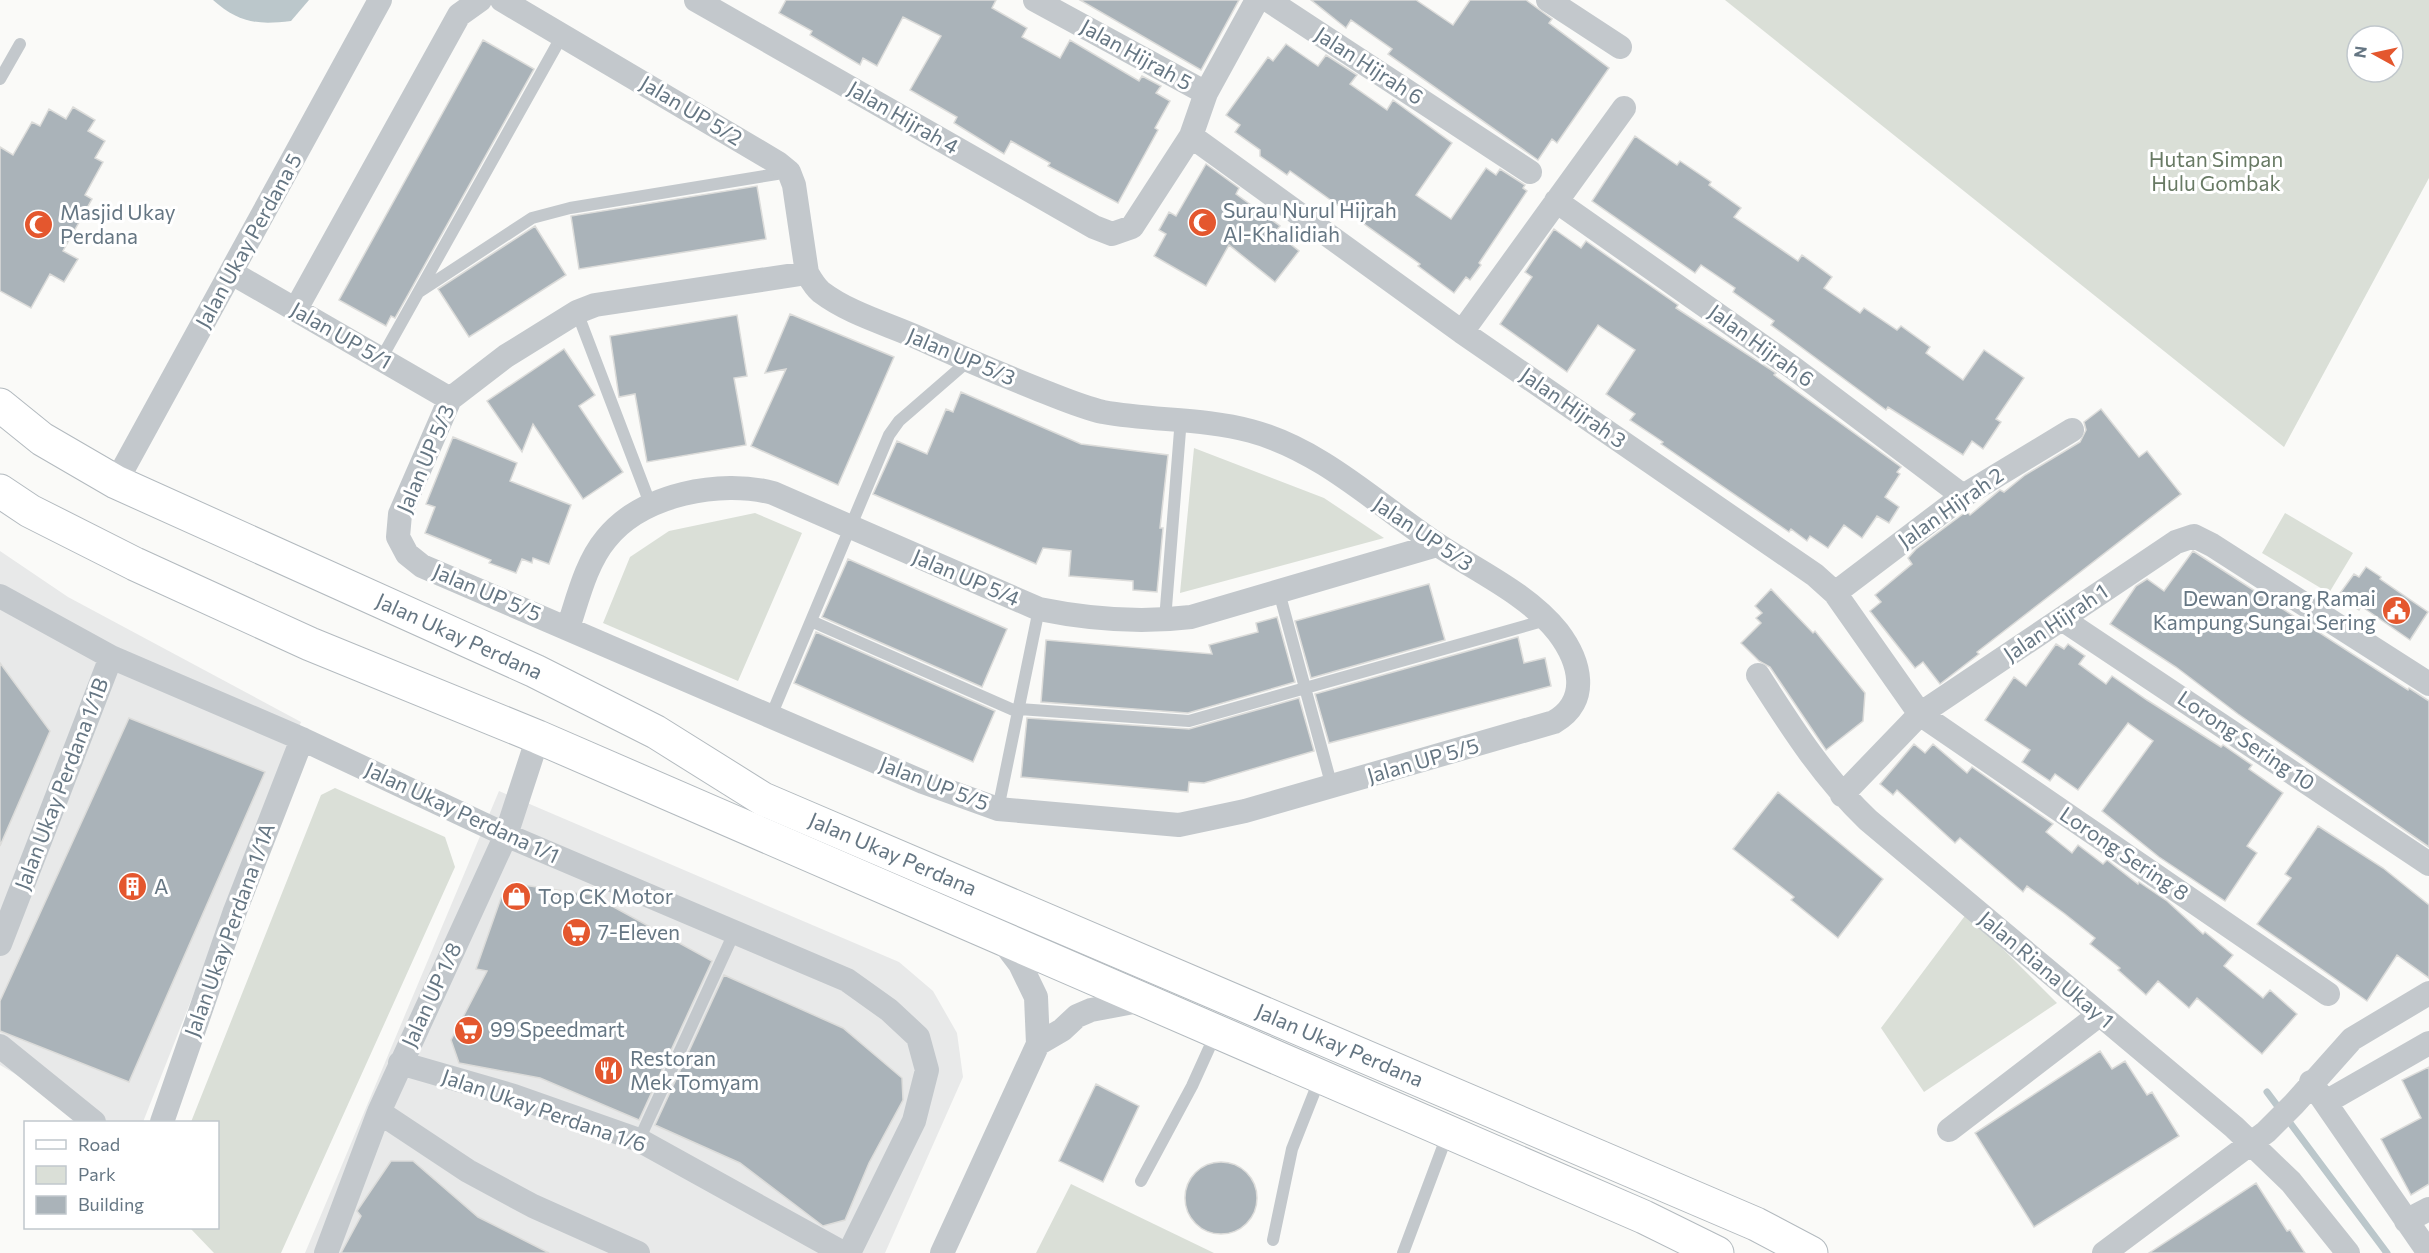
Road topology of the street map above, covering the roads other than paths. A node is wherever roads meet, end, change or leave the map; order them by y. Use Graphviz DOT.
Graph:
graph roads {
  1 [pos="380,0"];
  2 [pos="480,0"];
  3 [pos="502,0"];
  4 [pos="696,0"];
  5 [pos="1035,0"];
  6 [pos="1257,0"];
  7 [pos="1268,0"];
  8 [pos="1548,0"];
  9 [pos="563,34"];
  10 [pos="20,44"];
  11 [pos="1620,47"];
  12 [pos="0,79"];
  13 [pos="1206,93"];
  14 [pos="1624,108"];
  15 [pos="1191,136"];
  16 [pos="789,172"];
  17 [pos="1530,172"];
  18 [pos="1556,201"];
  19 [pos="232,273"];
  20 [pos="807,273"];
  21 [pos="418,292"];
  22 [pos="296,309"];
  23 [pos="577,312"];
  24 [pos="1462,332"];
  25 [pos="381,359"];
  26 [pos="967,362"];
  27 [pos="450,399"];
  28 [pos="0,405"];
  29 [pos="1181,418"];
  30 [pos="2072,430"];
  31 [pos="116,482"];
  32 [pos="0,491"];
  33 [pos="1963,496"];
  34 [pos="651,506"];
  35 [pos="850,528"];
  36 [pos="1437,545"];
  37 [pos="406,554"];
  38 [pos="1279,592"];
  39 [pos="1835,593"];
  40 [pos="0,596"];
  41 [pos="1039,609"];
  42 [pos="2062,619"];
  43 [pos="1164,620"];
  44 [pos="1546,620"];
  45 [pos="811,621"];
  46 [pos="568,627"];
  47 [pos="111,657"];
  48 [pos="1758,675"];
  49 [pos="2429,684"];
  50 [pos="1305,687"];
  51 [pos="1578,689"];
  52 [pos="1018,711"];
  53 [pos="1920,714"];
  54 [pos="771,716"];
  55 [pos="538,737"];
  56 [pos="302,739"];
  57 [pos="1332,787"];
  58 [pos="1842,795"];
  59 [pos="998,809"];
  60 [pos="506,836"];
  61 [pos="2429,864"];
  62 [pos="735,931"];
  63 [pos="1000,937"];
  64 [pos="0,944"];
  65 [pos="2429,993"];
  66 [pos="2328,994"];
  67 [pos="1144,1000"];
  68 [pos="2099,1015"];
  69 [pos="1216,1032"];
  70 [pos="2429,1043"];
  71 [pos="1038,1044"];
  72 [pos="0,1046"];
  73 [pos="400,1063"];
  74 [pos="1321,1077"];
  75 [pos="2311,1082"];
  76 [pos="2326,1102"];
  77 [pos="379,1112"];
  78 [pos="93,1121"];
  79 [pos="162,1121"];
  80 [pos="1948,1130"];
  81 [pos="1449,1132"];
  82 [pos="2258,1137"];
  83 [pos="639,1140"];
  84 [pos="1141,1181"];
  85 [pos="2429,1209"];
  86 [pos="2406,1221"];
  87 [pos="1273,1240"];
  88 [pos="326,1253"];
  89 [pos="638,1253"];
  90 [pos="843,1253"];
  91 [pos="849,1253"];
  92 [pos="942,1253"];
  93 [pos="1403,1253"];
  94 [pos="1718,1253"];
  95 [pos="1811,1253"];
  96 [pos="2104,1253"];
  97 [pos="2348,1253"];
  98 [pos="2429,1253"];
  1 -- 19 [label="street, Jalan Ukay Perdana 5"];
  2 -- 22 [label="street"];
  3 -- 9 [label="street, Jalan UP 5/2"];
  4 -- 15 [label="street, Jalan Hijrah 4"];
  5 -- 13 [label="street, Jalan Hijrah 5"];
  6 -- 13 [label="street"];
  7 -- 17 [label="street, Jalan Hijrah 6"];
  8 -- 11 [label="street"];
  9 -- 16 [label="street, Jalan UP 5/2"];
  9 -- 21 [label="lane"];
  10 -- 12 [label="lane"];
  13 -- 15 [label="street"];
  14 -- 18 [label="street"];
  15 -- 24 [label="street, Jalan Hijrah 3"];
  16 -- 20 [label="street"];
  16 -- 21 [label="lane"];
  18 -- 24 [label="street"];
  18 -- 33 [label="street, Jalan Hijrah 6"];
  19 -- 22 [label="street, Jalan UP 5/1"];
  19 -- 31 [label="street, Jalan Ukay Perdana 5"];
  20 -- 23 [label="street, Jalan UP 5/3"];
  20 -- 26 [label="street, Jalan UP 5/3"];
  21 -- 25 [label="lane"];
  22 -- 25 [label="street, Jalan UP 5/1"];
  23 -- 27 [label="street, Jalan UP 5/3"];
  23 -- 34 [label="lane"];
  24 -- 39 [label="street, Jalan Hijrah 3"];
  25 -- 27 [label="street, Jalan UP 5/1"];
  26 -- 29 [label="street, Jalan UP 5/3"];
  26 -- 35 [label="lane"];
  27 -- 37 [label="street, Jalan UP 5/3"];
  28 -- 31 [label="street, Jalan Ukay Perdana"];
  29 -- 36 [label="street, Jalan UP 5/3"];
  29 -- 43 [label="lane"];
  30 -- 33 [label="street, Jalan Hijrah 2"];
  31 -- 95 [label="street, Jalan Ukay Perdana"];
  32 -- 55 [label="street, Jalan Ukay Perdana"];
  33 -- 39 [label="street, Jalan Hijrah 2"];
  34 -- 35 [label="street, Jalan UP 5/4"];
  34 -- 46 [label="street, Jalan UP 5/4"];
  35 -- 41 [label="street, Jalan UP 5/4"];
  35 -- 45 [label="lane"];
  36 -- 38 [label="street, Jalan UP 5/4"];
  36 -- 44 [label="street, Jalan UP 5/3"];
  37 -- 46 [label="street, Jalan UP 5/5"];
  38 -- 43 [label="street, Jalan UP 5/4"];
  38 -- 50 [label="lane"];
  39 -- 53 [label="street, Jalan Hijrah 3"];
  40 -- 47 [label="street, Jalan Ukay Perdana 1/1"];
  41 -- 43 [label="street, Jalan UP 5/4"];
  41 -- 52 [label="lane"];
  42 -- 49 [label="street, Jalan Hijrah 1"];
  42 -- 53 [label="street, Jalan Hijrah 1"];
  42 -- 61 [label="street, Lorong Sering 10"];
  44 -- 50 [label="lane"];
  44 -- 51 [label="street, Jalan UP 5/3"];
  45 -- 52 [label="lane"];
  45 -- 54 [label="lane"];
  46 -- 54 [label="street, Jalan UP 5/5"];
  47 -- 56 [label="street, Jalan Ukay Perdana 1/1"];
  47 -- 64 [label="street, Jalan Ukay Perdana 1/1B"];
  48 -- 58 [label="street, Jalan Riana Ukay 1"];
  50 -- 52 [label="lane"];
  50 -- 57 [label="lane"];
  51 -- 57 [label="street, Jalan UP 5/5"];
  52 -- 59 [label="lane"];
  53 -- 58 [label="street, Jalan Hijrah 1"];
  53 -- 66 [label="street, Lorong Sering 8"];
  54 -- 59 [label="street, Jalan UP 5/5"];
  55 -- 60 [label="street, Jalan UP 1/8"];
  55 -- 63 [label="street, Jalan Ukay Perdana"];
  56 -- 60 [label="street, Jalan Ukay Perdana 1/1"];
  56 -- 79 [label="street, Jalan Ukay Perdana 1/1A"];
  57 -- 59 [label="street, Jalan UP 5/5"];
  58 -- 68 [label="street, Jalan Riana Ukay 1"];
  60 -- 62 [label="street, Jalan Ukay Perdana 1/1"];
  60 -- 73 [label="street, Jalan UP 1/8"];
  62 -- 83 [label="lane"];
  62 -- 91 [label="street, Jalan Ukay Perdana 1/1"];
  63 -- 67 [label="street, Jalan Ukay Perdana"];
  63 -- 71 [label="street"];
  65 -- 75 [label="street"];
  67 -- 69 [label="street, Jalan Ukay Perdana"];
  67 -- 71 [label="street"];
  68 -- 80 [label="street"];
  68 -- 82 [label="street, Jalan Riana Ukay 1"];
  69 -- 74 [label="street, Jalan Ukay Perdana"];
  69 -- 84 [label="lane"];
  70 -- 76 [label="street"];
  71 -- 92 [label="street"];
  72 -- 78 [label="street"];
  73 -- 77 [label="street, Jalan UP 1/8"];
  73 -- 83 [label="street, Jalan Ukay Perdana 1/6"];
  74 -- 81 [label="street, Jalan Ukay Perdana"];
  74 -- 87 [label="lane"];
  75 -- 76 [label="street"];
  75 -- 82 [label="street"];
  76 -- 86 [label="street"];
  77 -- 88 [label="street, Jalan UP 1/8"];
  77 -- 89 [label="street"];
  81 -- 93 [label="lane"];
  81 -- 94 [label="street, Jalan Ukay Perdana"];
  82 -- 96 [label="street"];
  82 -- 97 [label="street, Jalan Riana Ukay 1"];
  83 -- 90 [label="street, Jalan Ukay Perdana 1/6"];
  85 -- 86 [label="street"];
  86 -- 98 [label="street"];
}
